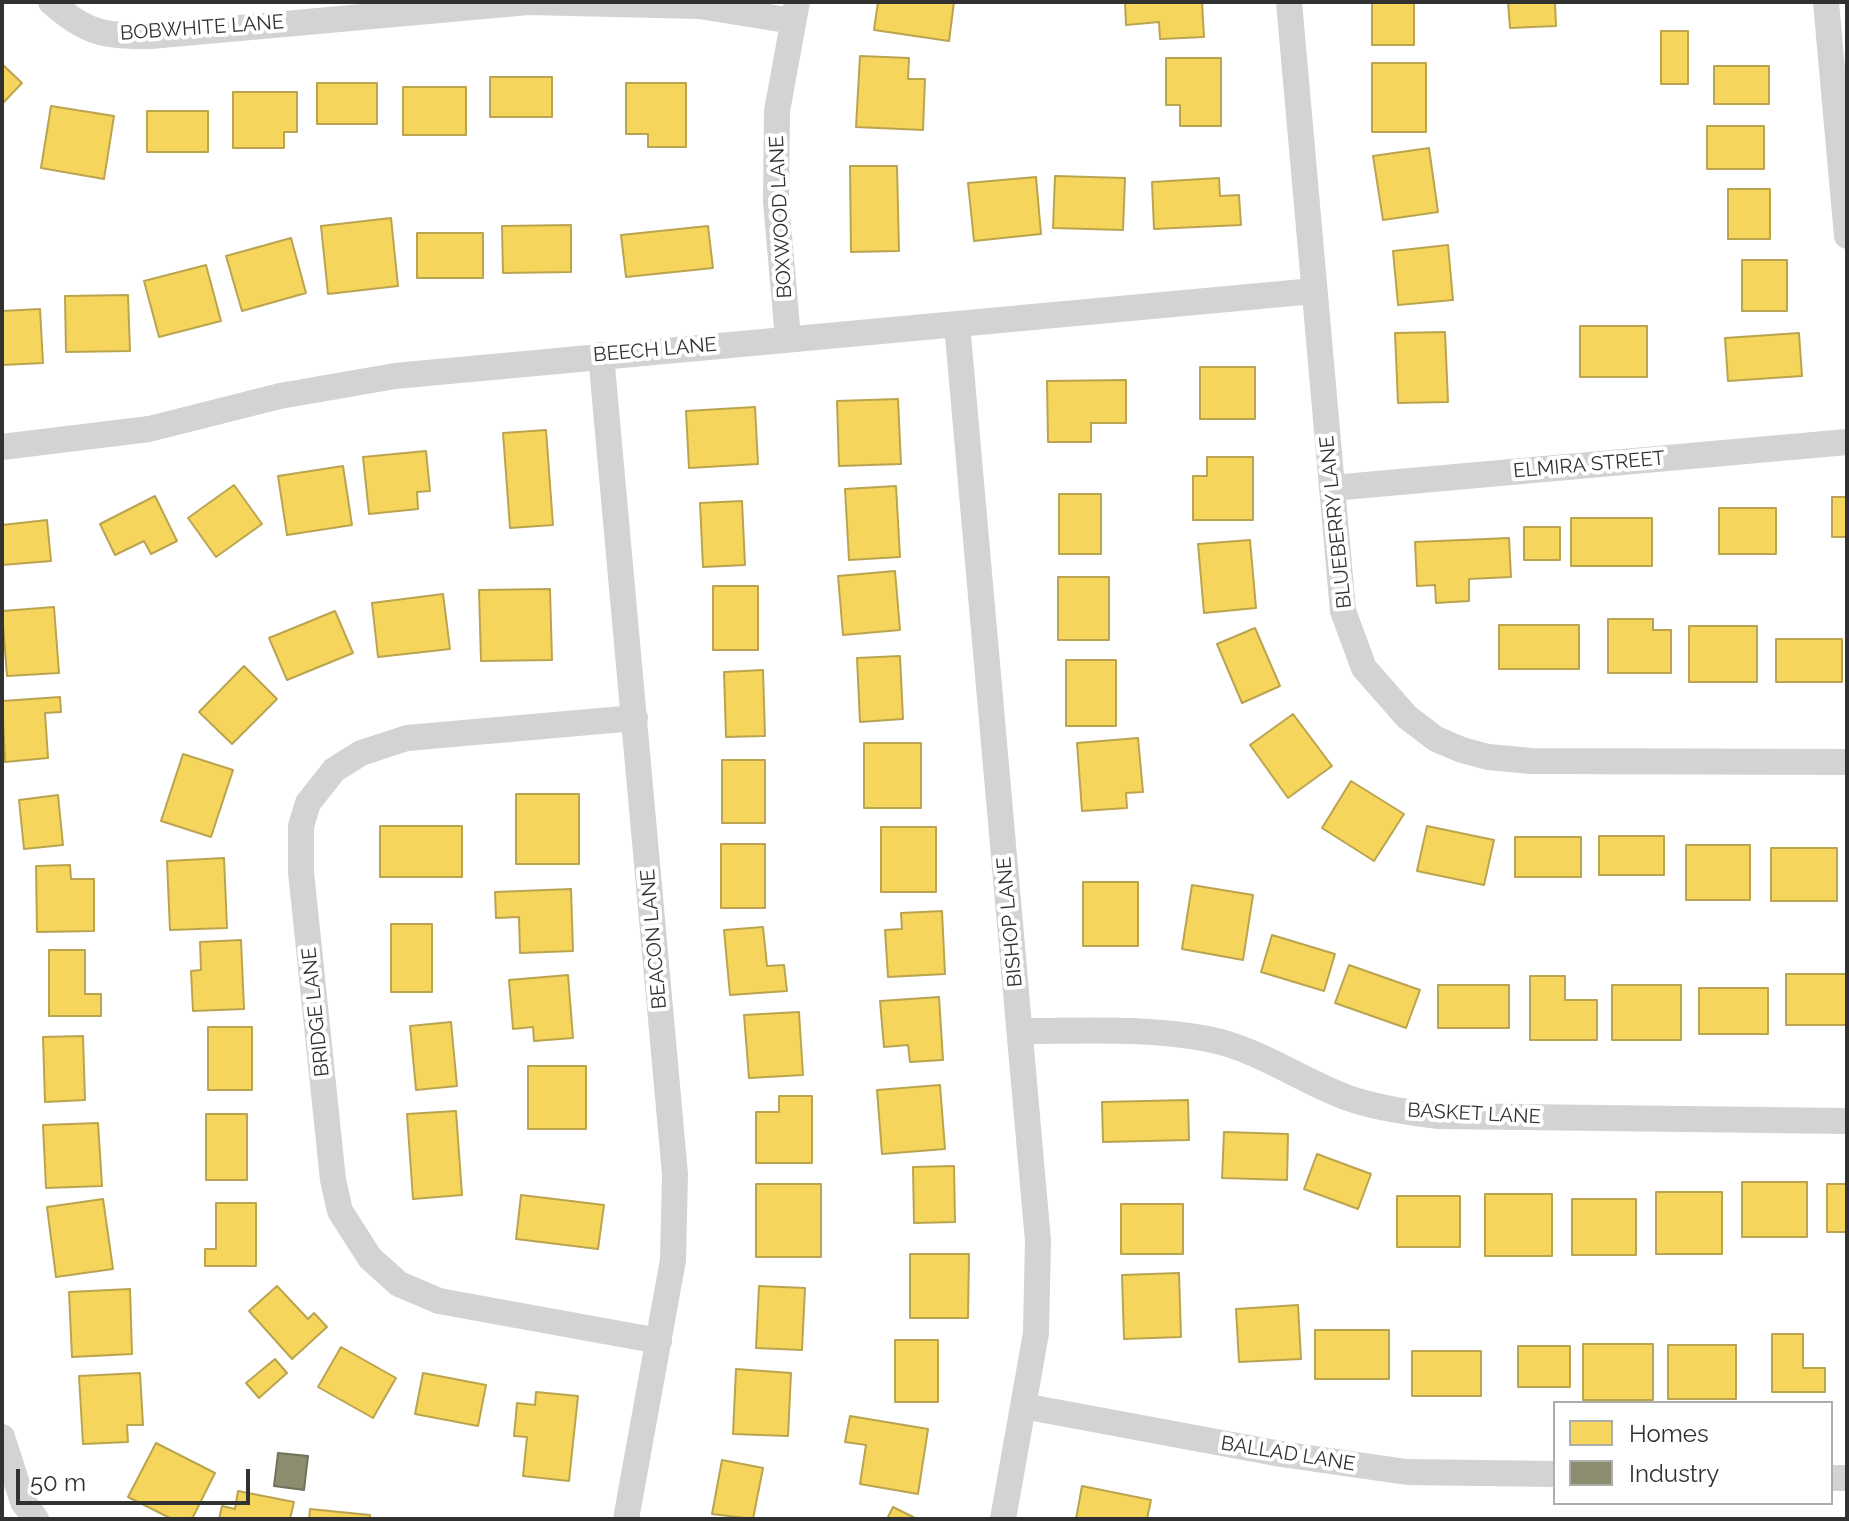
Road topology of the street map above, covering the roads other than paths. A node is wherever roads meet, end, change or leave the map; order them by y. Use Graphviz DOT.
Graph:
graph roads {
  1 [pos="51,2"];
  2 [pos="1289,2"];
  3 [pos="1826,2"];
  4 [pos="386,8"];
  5 [pos="795,12"];
  6 [pos="1847,236"];
  7 [pos="1314,291"];
  8 [pos="957,324"];
  9 [pos="788,338"];
  10 [pos="601,355"];
  11 [pos="1847,442"];
  12 [pos="2,447"];
  13 [pos="1332,488"];
  14 [pos="635,718"];
  15 [pos="1847,762"];
  16 [pos="1020,1031"];
  17 [pos="1847,1121"];
  18 [pos="659,1341"];
  19 [pos="1023,1406"];
  20 [pos="2,1437"];
  21 [pos="1553,1474"];
  22 [pos="36,1519"];
  23 [pos="626,1519"];
  24 [pos="1003,1519"];
  1 -- 4 [label="street, BOBWHITE LANE"];
  2 -- 7 [label="street, BLUEBERRY LANE"];
  3 -- 6 [label="street"];
  4 -- 5 [label="street, BOBWHITE LANE"];
  5 -- 9 [label="street, BOXWOOD LANE"];
  7 -- 8 [label="street, BEECH LANE"];
  7 -- 13 [label="street, BLUEBERRY LANE"];
  8 -- 9 [label="street, BEECH LANE"];
  8 -- 16 [label="street, BISHOP LANE"];
  9 -- 10 [label="street, BEECH LANE"];
  10 -- 12 [label="street, BEECH LANE"];
  10 -- 14 [label="street, BEACON LANE"];
  11 -- 13 [label="street, ELMIRA STREET"];
  13 -- 15 [label="street, BLUEBERRY LANE"];
  14 -- 18 [label="street, BEACON LANE"];
  14 -- 18 [label="street, BRIDGE LANE"];
  16 -- 17 [label="street, BASKET LANE"];
  16 -- 19 [label="street, BISHOP LANE"];
  18 -- 23 [label="street, BEACON LANE"];
  19 -- 21 [label="street, BALLAD LANE"];
  19 -- 24 [label="street, BISHOP LANE"];
  20 -- 22 [label="street"];
}
